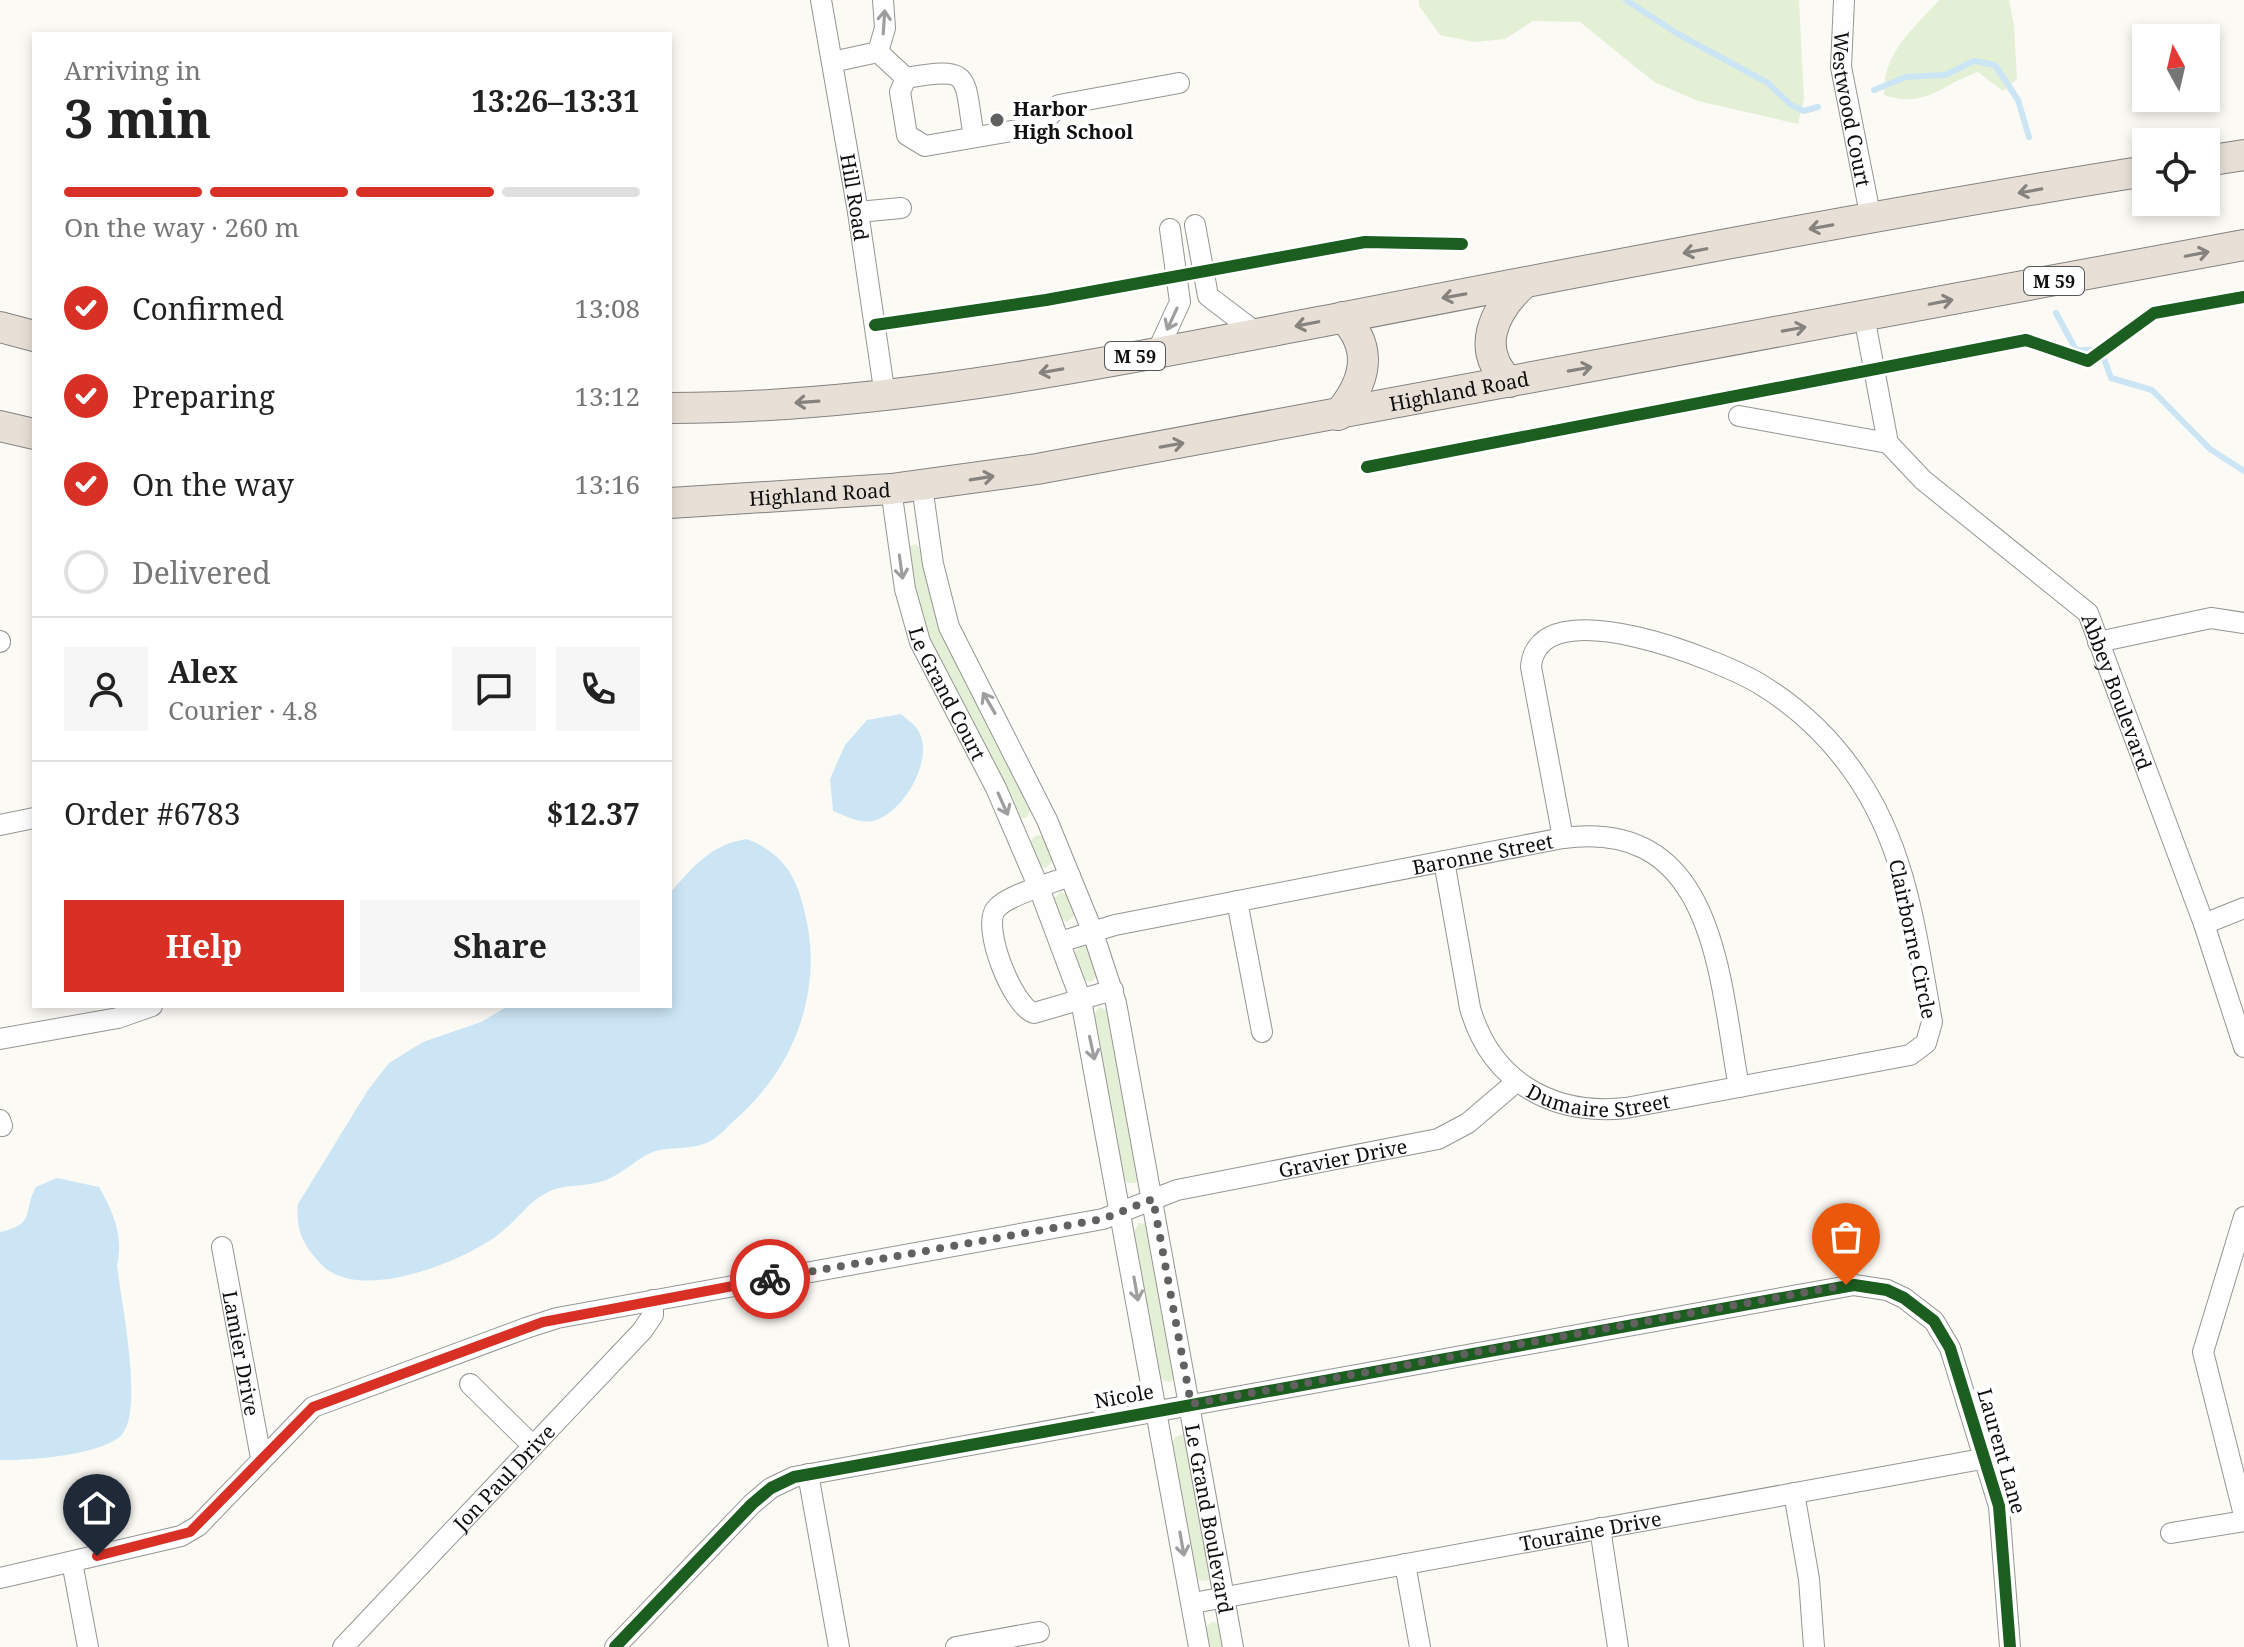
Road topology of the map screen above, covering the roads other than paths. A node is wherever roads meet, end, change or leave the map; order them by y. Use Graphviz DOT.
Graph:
graph roads {
  1 [pos="821,0"];
  2 [pos="883,0"];
  3 [pos="1844,0"];
  4 [pos="878,52"];
  5 [pos="832,62"];
  6 [pos="906,78"];
  7 [pos="1179,83"];
  8 [pos="974,137"];
  9 [pos="2244,155"];
  10 [pos="2220,159"];
  11 [pos="2132,173"];
  12 [pos="901,208"];
  13 [pos="858,212"];
  14 [pos="1871,219"];
  15 [pos="1195,225"];
  16 [pos="1170,229"];
  17 [pos="2244,245"];
  18 [pos="1524,283"];
  19 [pos="1864,316"];
  20 [pos="1343,317"];
  21 [pos="0,327"];
  22 [pos="1258,334"];
  23 [pos="32,335"];
  24 [pos="1157,352"];
  25 [pos="1509,382"];
  26 [pos="885,396"];
  27 [pos="672,408"];
  28 [pos="1338,415"];
  29 [pos="1739,416"];
  30 [pos="0,426"];
  31 [pos="32,434"];
  32 [pos="1888,443"];
  33 [pos="922,486"];
  34 [pos="891,489"];
  35 [pos="672,503"];
  36 [pos="2244,623"];
  37 [pos="2098,642"];
  38 [pos="32,818"];
  39 [pos="1047,820"];
  40 [pos="0,825"];
  41 [pos="1015,833"];
  42 [pos="1563,838"];
  43 [pos="1444,861"];
  44 [pos="1070,876"];
  45 [pos="1039,888"];
  46 [pos="1237,901"];
  47 [pos="2244,908"];
  48 [pos="2204,924"];
  49 [pos="1092,930"];
  50 [pos="1060,942"];
  51 [pos="1113,990"];
  52 [pos="1081,1000"];
  53 [pos="146,1008"];
  54 [pos="1262,1032"];
  55 [pos="0,1039"];
  56 [pos="2244,1047"];
  57 [pos="1919,1051"];
  58 [pos="1516,1082"];
  59 [pos="1739,1087"];
  60 [pos="1153,1199"];
  61 [pos="1122,1212"];
  62 [pos="2244,1217"];
  63 [pos="222,1247"];
  64 [pos="653,1300"];
  65 [pos="1934,1321"];
  66 [pos="470,1384"];
  67 [pos="1191,1404"];
  68 [pos="1158,1410"];
  69 [pos="533,1446"];
  70 [pos="261,1458"];
  71 [pos="1987,1458"];
  72 [pos="808,1474"];
  73 [pos="1794,1493"];
  74 [pos="2244,1518"];
  75 [pos="1600,1528"];
  76 [pos="2171,1533"];
  77 [pos="72,1562"];
  78 [pos="1405,1564"];
  79 [pos="0,1578"];
  80 [pos="1226,1597"];
  81 [pos="1193,1603"];
  82 [pos="1039,1632"];
  83 [pos="88,1647"];
  84 [pos="343,1647"];
  85 [pos="615,1647"];
  86 [pos="839,1647"];
  87 [pos="956,1647"];
  88 [pos="1199,1647"];
  89 [pos="1233,1647"];
  90 [pos="1420,1647"];
  91 [pos="1618,1647"];
  92 [pos="1814,1647"];
  93 [pos="2010,1647"];
  1 -- 5 [label="street, Hill Road"];
  4 -- 2 [label="street, one-way"];
  3 -- 14 [label="street, Westwood Court"];
  4 -- 5 [label="street"];
  4 -- 6 [label="street"];
  5 -- 13 [label="street, Hill Road"];
  6 -- 8 [label="street"];
  6 -- 8 [label="street"];
  7 -- 8 [label="street"];
  9 -- 10 [label="highway"];
  11 -- 14 [label="highway, M 59, one-way"];
  12 -- 13 [label="street"];
  13 -- 26 [label="street, Hill Road"];
  14 -- 18 [label="highway, M 59, one-way"];
  15 -- 22 [label="street"];
  16 -- 24 [label="street, one-way"];
  19 -- 17 [label="highway, Highland Road / M 59, one-way"];
  18 -- 20 [label="highway, M 59, one-way"];
  18 -- 25 [label="highway"];
  25 -- 19 [label="highway, Highland Road / M 59, one-way"];
  19 -- 32 [label="street"];
  20 -- 22 [label="highway, M 59, one-way"];
  20 -- 28 [label="highway"];
  21 -- 23 [label="highway"];
  22 -- 24 [label="highway, M 59"];
  24 -- 26 [label="highway, M 59, one-way"];
  25 -- 28 [label="highway, Highland Road / M 59"];
  26 -- 27 [label="highway, M 59, one-way"];
  33 -- 28 [label="highway, Highland Road / M 59, one-way"];
  29 -- 32 [label="street"];
  30 -- 31 [label="highway"];
  32 -- 37 [label="street, Abbey Boulevard"];
  33 -- 34 [label="highway, Highland Road / M 59"];
  39 -- 33 [label="street, Le Grand Court, one-way"];
  34 -- 35 [label="highway, Highland Road / M 59"];
  34 -- 41 [label="street, Le Grand Court, one-way"];
  36 -- 37 [label="street"];
  37 -- 48 [label="street, Abbey Boulevard"];
  38 -- 40 [label="street"];
  39 -- 41 [label="street"];
  39 -- 44 [label="street, Le Grand Court"];
  41 -- 45 [label="street, Le Grand Court"];
  42 -- 43 [label="street, Baronne Street"];
  42 -- 57 [label="street, Clairborne Circle"];
  42 -- 59 [label="street, Baronne Street"];
  43 -- 46 [label="street, Baronne Street"];
  43 -- 58 [label="street, Dumaire Street"];
  44 -- 45 [label="street"];
  44 -- 49 [label="street, Le Grand Court"];
  45 -- 50 [label="street, Le Grand Court"];
  45 -- 52 [label="street"];
  46 -- 49 [label="street, Baronne Street"];
  46 -- 54 [label="street"];
  47 -- 48 [label="street"];
  48 -- 56 [label="street, Abbey Boulevard"];
  49 -- 50 [label="street, Baronne Street"];
  49 -- 51 [label="street, Le Grand Court"];
  50 -- 52 [label="street, Le Grand Court"];
  51 -- 52 [label="street"];
  51 -- 60 [label="street, Le Grand Court"];
  52 -- 61 [label="street, Le Grand Court, one-way"];
  53 -- 55 [label="street"];
  57 -- 59 [label="street, Dumaire Street"];
  58 -- 59 [label="street, Dumaire Street"];
  58 -- 60 [label="street, Gravier Drive"];
  60 -- 61 [label="street, Gravier Drive"];
  60 -- 67 [label="street, Le Grand Boulevard"];
  61 -- 64 [label="street, Gravier Drive"];
  61 -- 68 [label="street, Le Grand Boulevard, one-way"];
  62 -- 74 [label="street"];
  63 -- 70 [label="street, Lamier Drive"];
  64 -- 69 [label="street, Jon Paul Drive"];
  64 -- 70 [label="street, Gravier Drive"];
  65 -- 67 [label="street, Nicole"];
  65 -- 71 [label="street, Laurent Lane"];
  66 -- 69 [label="street"];
  67 -- 68 [label="street, Nicole"];
  67 -- 80 [label="street, Le Grand Boulevard"];
  68 -- 72 [label="street, Nicole"];
  68 -- 81 [label="street, Le Grand Boulevard, one-way"];
  69 -- 84 [label="street, Jon Paul Drive"];
  70 -- 77 [label="street, Gravier Drive"];
  71 -- 73 [label="street, Touraine Drive"];
  71 -- 93 [label="street, Laurent Lane"];
  72 -- 85 [label="street, Nicole"];
  72 -- 86 [label="street"];
  73 -- 75 [label="street, Touraine Drive"];
  73 -- 92 [label="street"];
  74 -- 76 [label="street"];
  75 -- 78 [label="street, Touraine Drive"];
  75 -- 91 [label="street"];
  77 -- 79 [label="street, Gravier Drive"];
  77 -- 83 [label="street"];
  78 -- 80 [label="street, Touraine Drive"];
  78 -- 90 [label="street"];
  80 -- 81 [label="street, Touraine Drive"];
  80 -- 89 [label="street, Le Grand Boulevard"];
  81 -- 88 [label="street, Le Grand Boulevard"];
  82 -- 87 [label="street"];
}
